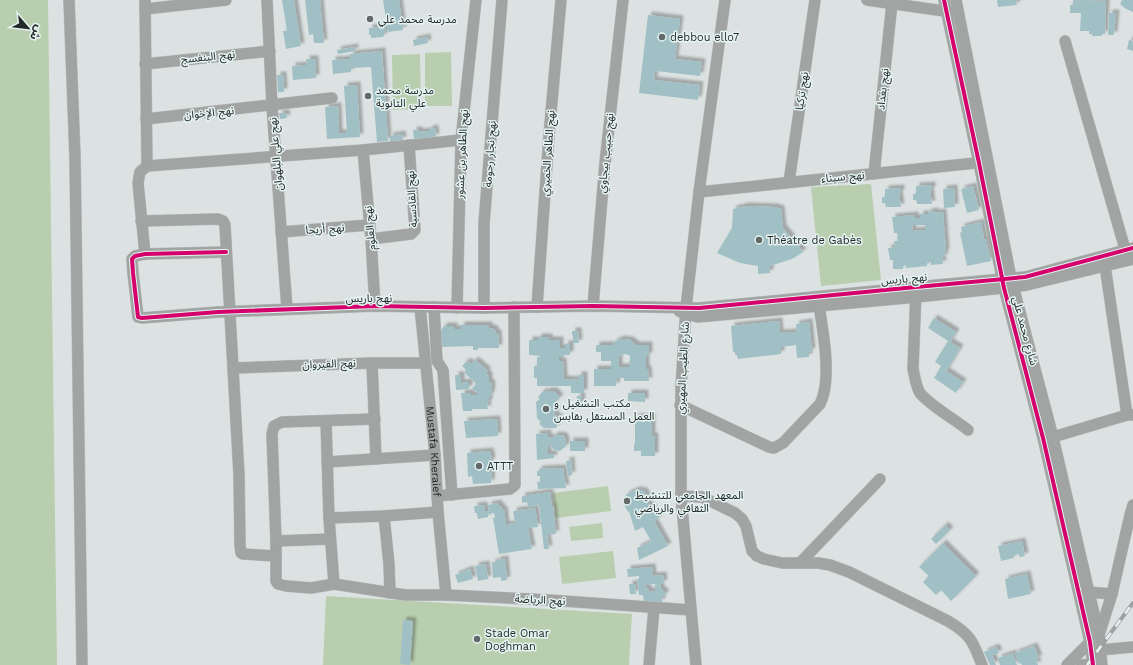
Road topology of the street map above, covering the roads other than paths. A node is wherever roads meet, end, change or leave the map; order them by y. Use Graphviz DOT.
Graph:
graph roads {
  1 [pos="70,0"];
  2 [pos="226,0"];
  3 [pos="267,0"];
  4 [pos="476,0"];
  5 [pos="502,0"];
  6 [pos="561,0"];
  7 [pos="623,0"];
  8 [pos="724,0"];
  9 [pos="815,0"];
  10 [pos="868,0"];
  11 [pos="956,0"];
  12 [pos="892,3"];
  13 [pos="145,5"];
  14 [pos="945,6"];
  15 [pos="958,14"];
  16 [pos="1065,41"];
  17 [pos="270,51"];
  18 [pos="145,64"];
  19 [pos="332,98"];
  20 [pos="272,106"];
  21 [pos="146,119"];
  22 [pos="461,140"];
  23 [pos="409,146"];
  24 [pos="363,150"];
  25 [pos="276,157"];
  26 [pos="983,163"];
  27 [pos="147,166"];
  28 [pos="874,174"];
  29 [pos="789,182"];
  30 [pos="699,192"];
  31 [pos="141,222"];
  32 [pos="369,225"];
  33 [pos="281,232"];
  34 [pos="371,239"];
  35 [pos="1129,248"];
  36 [pos="226,252"];
  37 [pos="145,254"];
  38 [pos="1133,259"];
  39 [pos="1104,260"];
  40 [pos="1008,283"];
  41 [pos="916,292"];
  42 [pos="819,301"];
  43 [pos="375,306"];
  44 [pos="593,306"];
  45 [pos="420,307"];
  46 [pos="434,307"];
  47 [pos="514,307"];
  48 [pos="537,307"];
  49 [pos="457,308"];
  50 [pos="484,308"];
  51 [pos="287,309"];
  52 [pos="230,311"];
  53 [pos="685,311"];
  54 [pos="425,362"];
  55 [pos="372,363"];
  56 [pos="233,368"];
  57 [pos="680,405"];
  58 [pos="1130,415"];
  59 [pos="375,419"];
  60 [pos="326,421"];
  61 [pos="968,430"];
  62 [pos="1048,438"];
  63 [pos="435,455"];
  64 [pos="376,459"];
  65 [pos="327,462"];
  66 [pos="880,479"];
  67 [pos="452,494"];
  68 [pos="437,496"];
  69 [pos="681,496"];
  70 [pos="1133,505"];
  71 [pos="438,512"];
  72 [pos="384,516"];
  73 [pos="329,518"];
  74 [pos="330,539"];
  75 [pos="276,541"];
  76 [pos="276,556"];
  77 [pos="800,563"];
  78 [pos="334,584"];
  79 [pos="1088,592"];
  80 [pos="390,593"];
  81 [pos="1112,594"];
  82 [pos="446,595"];
  83 [pos="654,608"];
  84 [pos="691,610"];
  85 [pos="1094,639"];
  86 [pos="1133,647"];
  87 [pos="1100,650"];
  88 [pos="82,665"];
  89 [pos="649,665"];
  90 [pos="696,665"];
  91 [pos="982,665"];
  92 [pos="1068,665"];
  93 [pos="1081,665"];
  94 [pos="1096,665"];
  1 -- 88 [label="street"];
  2 -- 13 [label="street"];
  3 -- 17 [label="street, نهج علي البلهوان"];
  4 -- 22 [label="street, نهج الطاهر بن عشور"];
  5 -- 50 [label="street, نهج نجار رحومة"];
  6 -- 48 [label="street, نهج الطاهر الخميري"];
  7 -- 44 [label="street, نهج حبيب بيجاوي"];
  8 -- 30 [label="street, شارع الطيب المهيري"];
  9 -- 29 [label="street, نهج تركيا"];
  10 -- 12 [label="street"];
  11 -- 15 [label="street, شارع محمد علي"];
  12 -- 14 [label="street"];
  12 -- 28 [label="street, نهج بغداد"];
  13 -- 18 [label="street"];
  14 -- 15 [label="street"];
  14 -- 26 [label="street, شارع محمد علي"];
  15 -- 26 [label="street, شارع محمد علي"];
  16 -- 35 [label="street"];
  17 -- 18 [label="street, نهج البنفسج"];
  17 -- 20 [label="street, نهج علي البلهوان"];
  18 -- 21 [label="street"];
  19 -- 20 [label="street, نهج الإخوان"];
  20 -- 21 [label="street, نهج الإخوان"];
  20 -- 25 [label="street, نهج علي البلهوان"];
  21 -- 27 [label="street"];
  22 -- 23 [label="street"];
  22 -- 49 [label="street, نهج الطاهر بن عشور"];
  23 -- 24 [label="street"];
  23 -- 34 [label="street, نهج القادسية"];
  24 -- 25 [label="street"];
  24 -- 32 [label="street, نهج العلوم"];
  25 -- 27 [label="street"];
  25 -- 33 [label="street, نهج علي البلهوان"];
  26 -- 28 [label="street, نهج سيناء"];
  26 -- 40 [label="street, شارع محمد علي"];
  27 -- 31 [label="street"];
  28 -- 29 [label="street, نهج سيناء"];
  29 -- 30 [label="street, نهج سيناء"];
  30 -- 53 [label="street, شارع الطيب المهيري"];
  31 -- 36 [label="street"];
  31 -- 37 [label="street"];
  32 -- 33 [label="street, نهج أريحا"];
  32 -- 34 [label="street, نهج العلوم"];
  33 -- 51 [label="street, نهج علي البلهوان"];
  34 -- 43 [label="street, نهج العلوم"];
  35 -- 39 [label="street, نهج باريس"];
  36 -- 37 [label="street"];
  36 -- 52 [label="street"];
  37 -- 52 [label="street, نهج باريس"];
  38 -- 39 [label="street, نهج باريس"];
  39 -- 40 [label="street, نهج باريس"];
  39 -- 58 [label="street"];
  40 -- 41 [label="street, نهج باريس"];
  40 -- 62 [label="street, شارع محمد علي"];
  41 -- 42 [label="street, نهج باريس"];
  41 -- 61 [label="street"];
  42 -- 53 [label="street, نهج باريس"];
  42 -- 57 [label="street"];
  43 -- 45 [label="street, نهج باريس"];
  43 -- 51 [label="street, نهج باريس"];
  44 -- 48 [label="street, نهج باريس"];
  44 -- 53 [label="street, نهج باريس"];
  45 -- 46 [label="street, نهج باريس"];
  45 -- 54 [label="street, Mustafa Kheraief"];
  46 -- 49 [label="street, نهج باريس"];
  46 -- 67 [label="street"];
  47 -- 48 [label="street, نهج باريس"];
  47 -- 50 [label="street, نهج باريس"];
  47 -- 67 [label="street"];
  49 -- 50 [label="street, نهج باريس"];
  51 -- 52 [label="street, نهج باريس"];
  52 -- 56 [label="street"];
  53 -- 57 [label="street, شارع الطيب المهيري"];
  54 -- 55 [label="street, نهج القيروان"];
  54 -- 63 [label="street, Mustafa Kheraief"];
  55 -- 56 [label="street, نهج القيروان"];
  55 -- 59 [label="street"];
  56 -- 76 [label="street"];
  57 -- 69 [label="street, شارع الطيب المهيري"];
  58 -- 62 [label="street"];
  59 -- 60 [label="street"];
  59 -- 64 [label="street"];
  60 -- 65 [label="street"];
  60 -- 75 [label="street"];
  62 -- 79 [label="street, شارع محمد علي"];
  62 -- 85 [label="street, شارع محمد علي"];
  63 -- 64 [label="street"];
  63 -- 68 [label="street, Mustafa Kheraief"];
  64 -- 65 [label="street"];
  65 -- 73 [label="street"];
  66 -- 77 [label="street"];
  67 -- 68 [label="street"];
  68 -- 71 [label="street, Mustafa Kheraief"];
  69 -- 77 [label="street"];
  69 -- 84 [label="street, شارع الطيب المهيري"];
  70 -- 81 [label="street"];
  71 -- 72 [label="street"];
  71 -- 82 [label="street, Mustafa Kheraief"];
  72 -- 73 [label="street"];
  72 -- 80 [label="street"];
  73 -- 74 [label="street"];
  74 -- 75 [label="street"];
  74 -- 78 [label="street"];
  75 -- 76 [label="street"];
  76 -- 78 [label="street, نهج الرياضة"];
  77 -- 91 [label="street"];
  78 -- 80 [label="street, نهج الرياضة"];
  79 -- 81 [label="street"];
  79 -- 85 [label="street, شارع محمد علي"];
  80 -- 82 [label="street, نهج الرياضة"];
  81 -- 85 [label="street"];
  82 -- 83 [label="street, نهج الرياضة"];
  83 -- 84 [label="street, نهج الرياضة"];
  83 -- 89 [label="street"];
  84 -- 90 [label="street, شارع الطيب المهيري"];
  85 -- 87 [label="street, شارع محمد علي"];
  85 -- 92 [label="street"];
  85 -- 94 [label="street, شارع محمد علي"];
  86 -- 87 [label="street"];
  87 -- 94 [label="street, شارع محمد علي"];
  93 -- 94 [label="street"];
}
